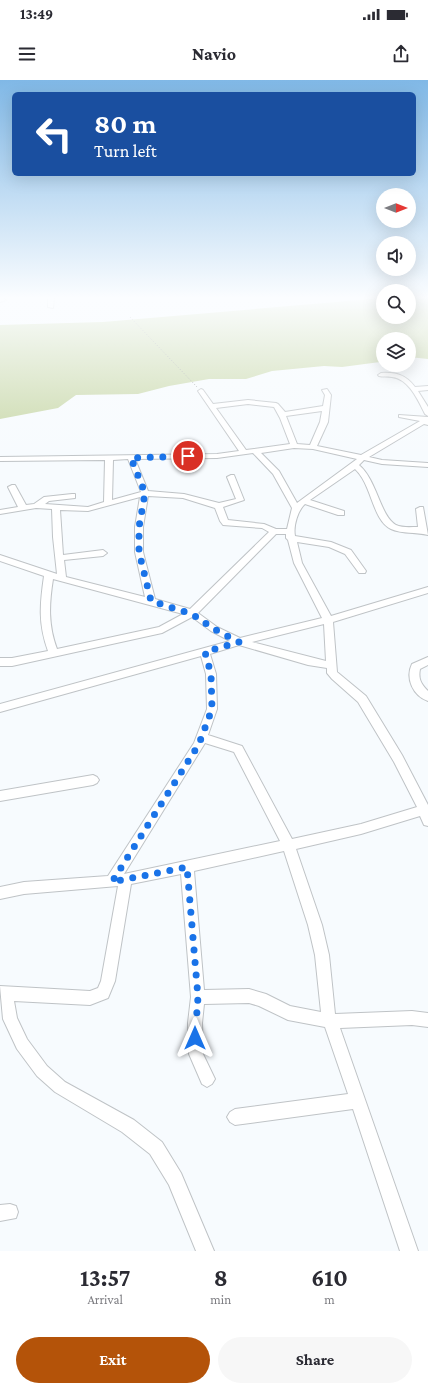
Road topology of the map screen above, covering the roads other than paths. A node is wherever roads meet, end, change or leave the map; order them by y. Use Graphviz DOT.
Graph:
graph roads {
  1 [pos="381,375"];
  2 [pos="428,388"];
  3 [pos="414,389"];
  4 [pos="325,390"];
  5 [pos="200,391"];
  6 [pos="212,406"];
  7 [pos="326,408"];
  8 [pos="283,414"];
  9 [pos="401,416"];
  10 [pos="427,419"];
  11 [pos="294,446"];
  12 [pos="313,447"];
  13 [pos="256,452"];
  14 [pos="244,453"];
  15 [pos="109,457"];
  16 [pos="131,458"];
  17 [pos="362,458"];
  18 [pos="0,459"];
  19 [pos="355,465"];
  20 [pos="428,465"];
  21 [pos="230,477"];
  22 [pos="12,487"];
  23 [pos="145,493"];
  24 [pos="72,496"];
  25 [pos="304,501"];
  26 [pos="108,503"];
  27 [pos="36,506"];
  28 [pos="219,506"];
  29 [pos="56,507"];
  30 [pos="23,508"];
  31 [pos="296,508"];
  32 [pos="420,509"];
  33 [pos="0,512"];
  34 [pos="340,513"];
  35 [pos="274,531"];
  36 [pos="425,531"];
  37 [pos="290,535"];
  38 [pos="103,553"];
  39 [pos="0,558"];
  40 [pos="61,558"];
  41 [pos="362,571"];
  42 [pos="49,575"];
  43 [pos="62,578"];
  44 [pos="428,590"];
  45 [pos="151,601"];
  46 [pos="192,614"];
  47 [pos="328,620"];
  48 [pos="239,642"];
  49 [pos="205,652"];
  50 [pos="54,653"];
  51 [pos="428,661"];
  52 [pos="0,662"];
  53 [pos="330,665"];
  54 [pos="428,697"];
  55 [pos="0,708"];
  56 [pos="201,737"];
  57 [pos="93,780"];
  58 [pos="0,796"];
  59 [pos="427,818"];
  60 [pos="288,844"];
  61 [pos="187,867"];
  62 [pos="126,878"];
  63 [pos="112,882"];
  64 [pos="0,893"];
  65 [pos="3,993"];
  66 [pos="198,997"];
  67 [pos="428,1020"];
  68 [pos="331,1021"];
  69 [pos="207,1079"];
  70 [pos="356,1100"];
  71 [pos="235,1117"];
  72 [pos="205,1251"];
  73 [pos="409,1251"];
  1 -- 3 [label="street"];
  2 -- 3 [label="street"];
  3 -- 10 [label="street"];
  4 -- 7 [label="street"];
  5 -- 6 [label="street"];
  6 -- 8 [label="street"];
  6 -- 14 [label="street"];
  7 -- 8 [label="street"];
  7 -- 12 [label="street"];
  8 -- 11 [label="street"];
  9 -- 10 [label="street"];
  10 -- 17 [label="street"];
  11 -- 12 [label="street"];
  11 -- 13 [label="street"];
  12 -- 17 [label="street"];
  13 -- 14 [label="street"];
  13 -- 31 [label="street"];
  14 -- 16 [label="street"];
  15 -- 16 [label="street"];
  15 -- 18 [label="street"];
  15 -- 26 [label="street"];
  16 -- 23 [label="street"];
  17 -- 19 [label="street"];
  17 -- 20 [label="street"];
  19 -- 25 [label="street"];
  19 -- 36 [label="street"];
  21 -- 28 [label="street"];
  22 -- 30 [label="street"];
  23 -- 26 [label="street"];
  23 -- 28 [label="street"];
  23 -- 45 [label="street"];
  24 -- 27 [label="street"];
  25 -- 31 [label="street"];
  25 -- 34 [label="street"];
  26 -- 29 [label="street"];
  27 -- 29 [label="street"];
  27 -- 30 [label="street"];
  28 -- 35 [label="street"];
  29 -- 40 [label="street"];
  30 -- 33 [label="street"];
  31 -- 37 [label="street"];
  32 -- 36 [label="street"];
  35 -- 37 [label="street"];
  35 -- 46 [label="street"];
  37 -- 41 [label="street"];
  37 -- 47 [label="street"];
  38 -- 40 [label="street"];
  39 -- 42 [label="street"];
  40 -- 43 [label="street"];
  42 -- 43 [label="street"];
  42 -- 50 [label="street"];
  43 -- 45 [label="street"];
  44 -- 47 [label="street"];
  45 -- 46 [label="street"];
  46 -- 48 [label="street"];
  46 -- 50 [label="street"];
  47 -- 48 [label="street"];
  47 -- 53 [label="street"];
  48 -- 49 [label="street"];
  48 -- 53 [label="street"];
  49 -- 55 [label="street"];
  49 -- 56 [label="street"];
  50 -- 52 [label="street"];
  51 -- 54 [label="street"];
  53 -- 59 [label="street"];
  56 -- 60 [label="street"];
  56 -- 63 [label="street"];
  57 -- 58 [label="street"];
  59 -- 60 [label="street"];
  60 -- 61 [label="street"];
  60 -- 68 [label="street"];
  61 -- 62 [label="street"];
  61 -- 66 [label="street"];
  62 -- 63 [label="street"];
  62 -- 65 [label="street"];
  63 -- 64 [label="street"];
  65 -- 72 [label="street"];
  66 -- 68 [label="street"];
  66 -- 69 [label="street"];
  67 -- 68 [label="street"];
  68 -- 70 [label="street"];
  70 -- 71 [label="street"];
  70 -- 73 [label="street"];
}
